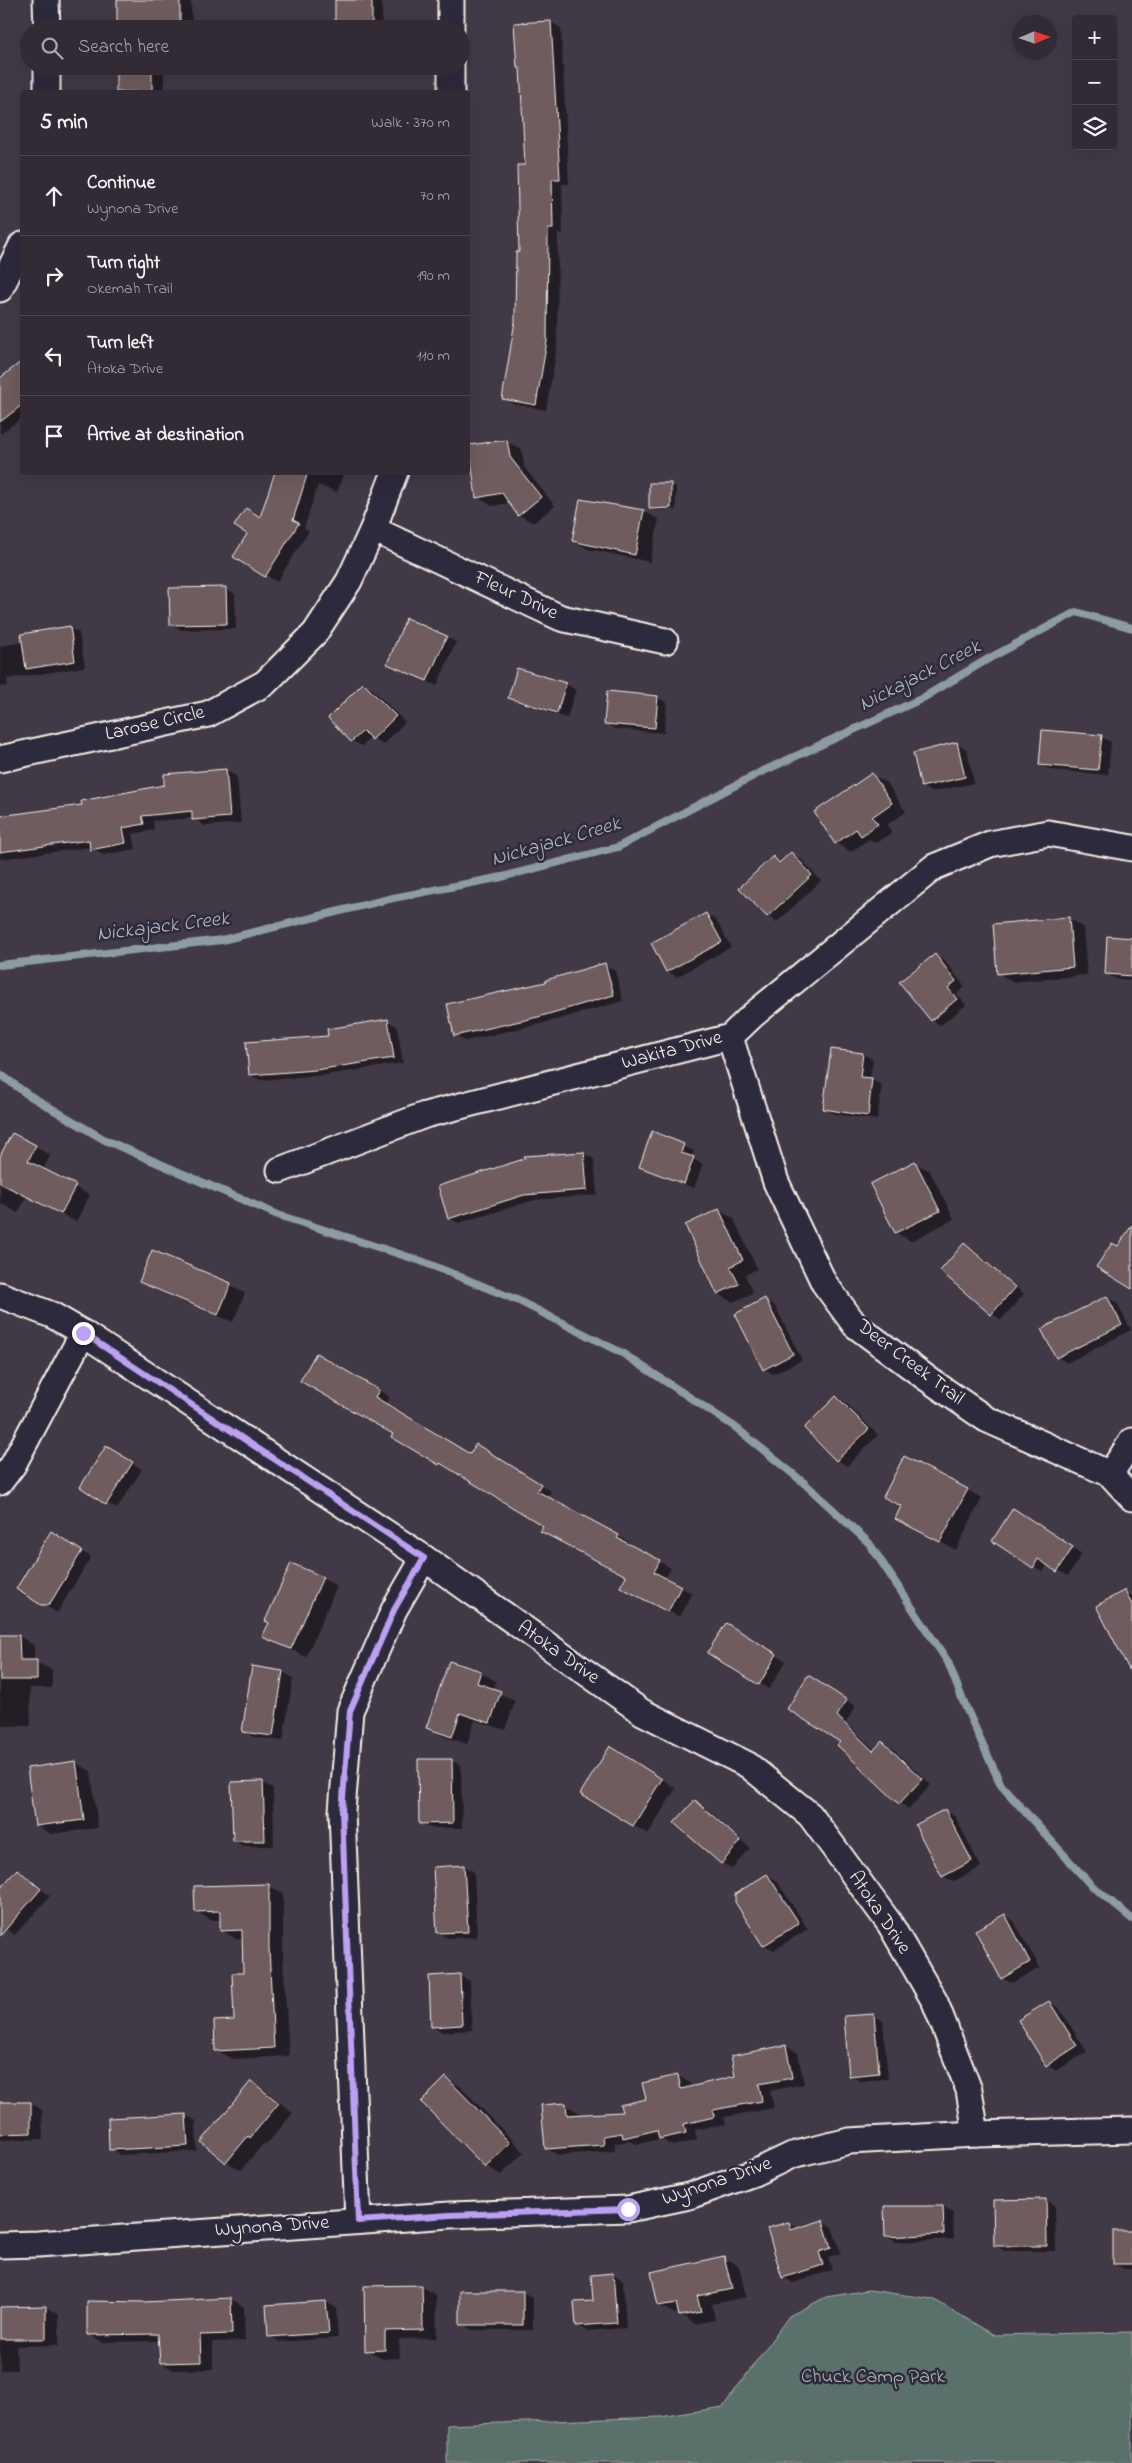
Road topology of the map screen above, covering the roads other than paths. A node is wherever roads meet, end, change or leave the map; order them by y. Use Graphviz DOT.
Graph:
graph roads {
  1 [pos="46,0"];
  2 [pos="451,0"];
  3 [pos="46,20"];
  4 [pos="451,20"];
  5 [pos="47,75"];
  6 [pos="451,75"];
  7 [pos="47,90"];
  8 [pos="451,90"];
  9 [pos="20,249"];
  10 [pos="0,289"];
  11 [pos="394,475"];
  12 [pos="373,529"];
  13 [pos="665,641"];
  14 [pos="0,759"];
  15 [pos="1132,848"];
  16 [pos="730,1037"];
  17 [pos="280,1170"];
  18 [pos="0,1295"];
  19 [pos="83,1333"];
  20 [pos="1132,1442"];
  21 [pos="1110,1474"];
  22 [pos="0,1482"];
  23 [pos="1132,1498"];
  24 [pos="424,1558"];
  25 [pos="1132,2130"];
  26 [pos="976,2134"];
  27 [pos="358,2221"];
  28 [pos="0,2245"];
  1 -- 3 [label="street"];
  2 -- 4 [label="street"];
  5 -- 7 [label="street"];
  6 -- 8 [label="street"];
  9 -- 10 [label="street"];
  11 -- 12 [label="street, Larose Circle"];
  12 -- 13 [label="street, Fleur Drive"];
  12 -- 14 [label="street, Larose Circle"];
  15 -- 16 [label="street, Wakita Drive"];
  16 -- 17 [label="street, Wakita Drive"];
  16 -- 21 [label="street, Deer Creek Trail"];
  18 -- 19 [label="street, Atoka Drive"];
  19 -- 22 [label="street"];
  19 -- 24 [label="street, Atoka Drive"];
  20 -- 21 [label="street"];
  21 -- 23 [label="street, Deer Creek Trail"];
  24 -- 26 [label="street, Atoka Drive"];
  24 -- 27 [label="street"];
  25 -- 26 [label="street, Wynona Drive"];
  26 -- 27 [label="street, Wynona Drive"];
  27 -- 28 [label="street, Wynona Drive"];
}
